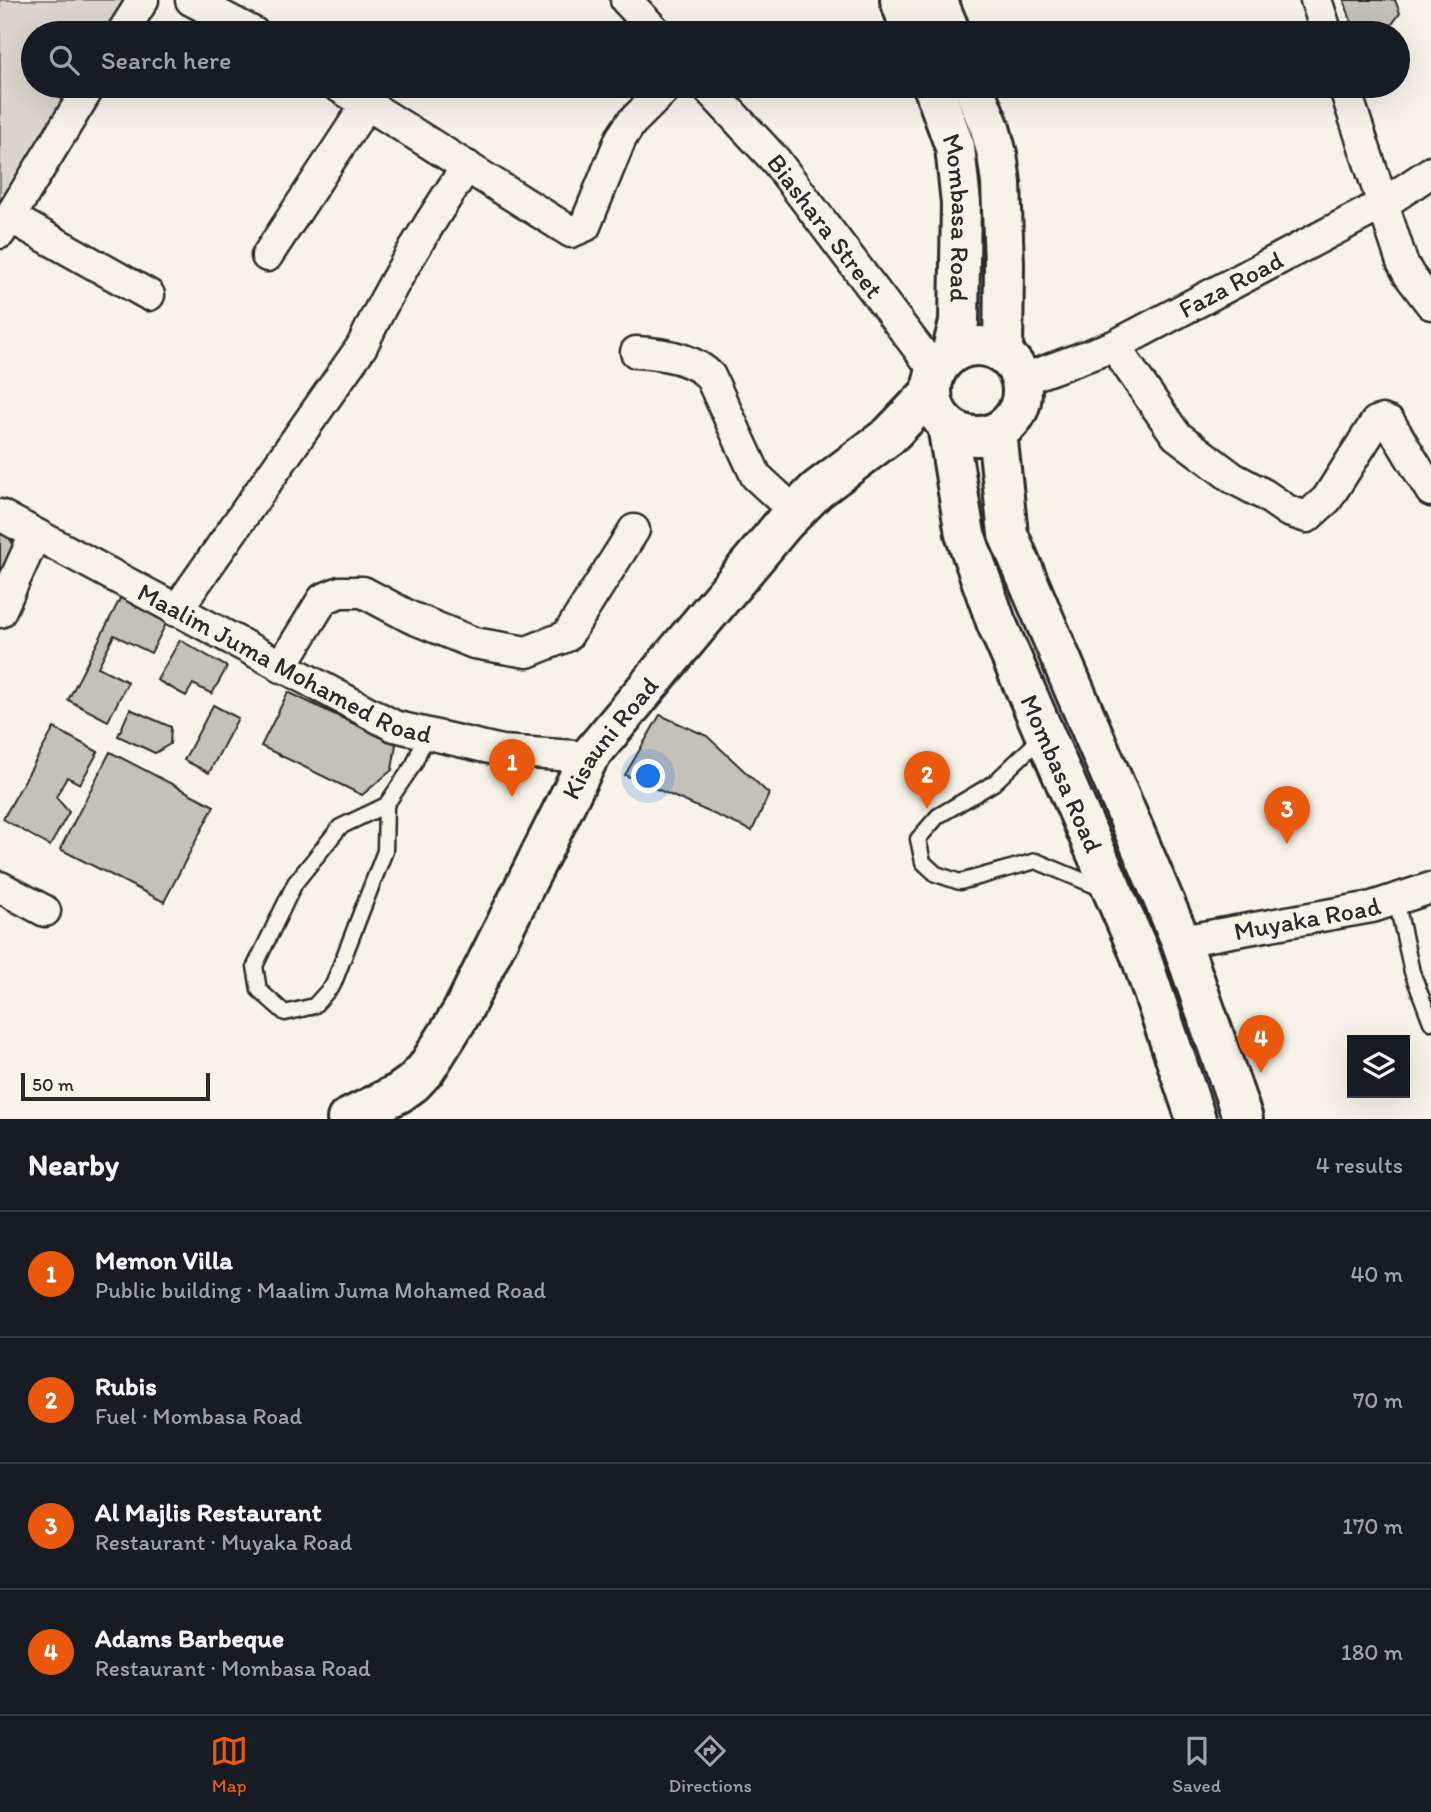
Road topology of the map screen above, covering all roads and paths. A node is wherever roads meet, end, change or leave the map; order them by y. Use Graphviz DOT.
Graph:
graph roads {
  1 [pos="143,0"];
  2 [pos="191,0"];
  3 [pos="626,0"];
  4 [pos="900,0"];
  5 [pos="937,0"];
  6 [pos="1316,0"];
  7 [pos="130,21"];
  8 [pos="231,21"];
  9 [pos="646,21"];
  10 [pos="908,21"];
  11 [pos="946,21"];
  12 [pos="1323,21"];
  13 [pos="83,98"];
  14 [pos="357,98"];
  15 [pos="656,98"];
  16 [pos="717,98"];
  17 [pos="937,98"];
  18 [pos="978,98"];
  19 [pos="1348,98"];
  20 [pos="367,104"];
  21 [pos="467,166"];
  22 [pos="1431,172"];
  23 [pos="1383,204"];
  24 [pos="5,225"];
  25 [pos="267,256"];
  26 [pos="149,295"];
  27 [pos="1431,304"];
  28 [pos="1114,346"];
  29 [pos="636,352"];
  30 [pos="1012,367"];
  31 [pos="940,372"];
  32 [pos="947,425"];
  33 [pos="997,432"];
  34 [pos="1431,491"];
  35 [pos="795,512"];
  36 [pos="0,515"];
  37 [pos="634,530"];
  38 [pos="34,535"];
  39 [pos="176,611"];
  40 [pos="0,612"];
  41 [pos="281,667"];
  42 [pos="426,733"];
  43 [pos="1045,734"];
  44 [pos="589,757"];
  45 [pos="386,805"];
  46 [pos="0,887"];
  47 [pos="1431,888"];
  48 [pos="1114,894"];
  49 [pos="1396,898"];
  50 [pos="45,911"];
  51 [pos="1181,941"];
  52 [pos="1431,1023"];
  53 [pos="347,1119"];
  54 [pos="1196,1119"];
  55 [pos="1243,1119"];
  1 -- 7 [label="street"];
  2 -- 8 [label="street"];
  3 -- 9 [label="street"];
  4 -- 10 [label="main road"];
  5 -- 11 [label="main road"];
  6 -- 12 [label="street"];
  13 -- 24 [label="street"];
  14 -- 20 [label="street"];
  15 -- 21 [label="street"];
  16 -- 31 [label="street, Biashara Street"];
  17 -- 31 [label="main road, Mombasa Road"];
  18 -- 30 [label="main road"];
  19 -- 23 [label="street"];
  20 -- 21 [label="street"];
  20 -- 25 [label="street"];
  21 -- 39 [label="street"];
  22 -- 23 [label="street, Faza Road"];
  23 -- 27 [label="street"];
  23 -- 28 [label="street, Faza Road"];
  24 -- 26 [label="street"];
  28 -- 30 [label="street, Faza Road"];
  28 -- 34 [label="street"];
  29 -- 35 [label="street"];
  30 -- 31 [label="main road"];
  30 -- 33 [label="main road"];
  31 -- 32 [label="main road"];
  31 -- 35 [label="main road, Kisauni Road"];
  32 -- 33 [label="main road"];
  32 -- 43 [label="main road, Mombasa Road"];
  33 -- 51 [label="main road, Mombasa Road"];
  35 -- 44 [label="main road, Kisauni Road"];
  36 -- 38 [label="street, Maalim Juma Mohamed Road"];
  37 -- 41 [label="street"];
  38 -- 39 [label="street, Maalim Juma Mohamed Road"];
  38 -- 40 [label="street"];
  39 -- 41 [label="street, Maalim Juma Mohamed Road"];
  41 -- 42 [label="street, Maalim Juma Mohamed Road"];
  42 -- 44 [label="street, Maalim Juma Mohamed Road"];
  42 -- 45 [label="lane"];
  43 -- 48 [label="main road, Mombasa Road"];
  43 -- 48 [label="lane"];
  44 -- 53 [label="main road, Kisauni Road"];
  45 -- 45 [label="lane"];
  46 -- 50 [label="street"];
  47 -- 49 [label="street, Muyaka Road"];
  48 -- 54 [label="main road, Mombasa Road"];
  49 -- 51 [label="street, Muyaka Road"];
  49 -- 52 [label="lane"];
  51 -- 55 [label="main road, Mombasa Road"];
}
